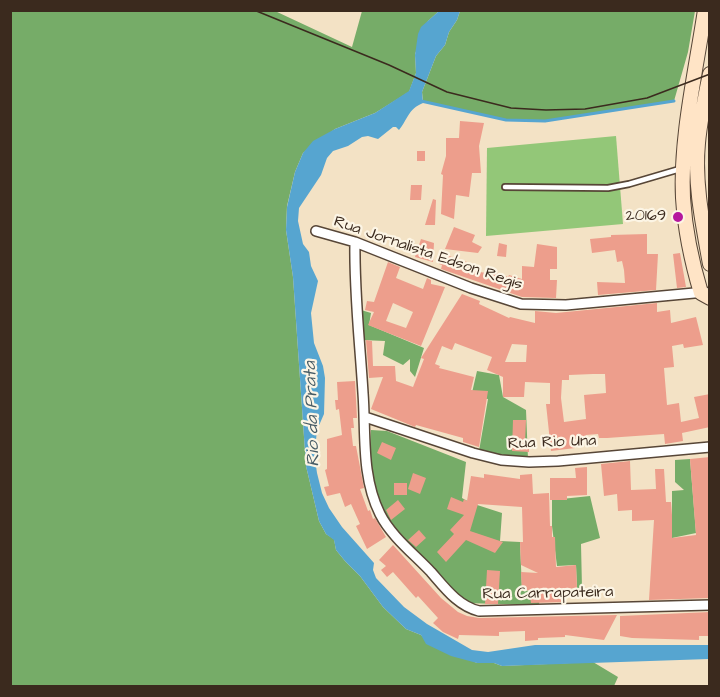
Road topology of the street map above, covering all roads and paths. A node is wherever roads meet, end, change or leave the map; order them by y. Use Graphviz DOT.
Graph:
graph roads {
  1 [pos="705,10"];
  2 [pos="710,74"];
  3 [pos="683,168"];
  4 [pos="505,187"];
  5 [pos="316,231"];
  6 [pos="355,242"];
  7 [pos="710,264"];
  8 [pos="707,294"];
  9 [pos="365,417"];
  10 [pos="710,447"];
  11 [pos="710,605"];
  1 -- 3 [label="main road"];
  2 -- 7 [label="main road"];
  3 -- 4 [label="lane"];
  3 -- 8 [label="main road"];
  5 -- 6 [label="street, Rua Jornalista Edson Regis"];
  6 -- 8 [label="street, Rua Jornalista Edson Regis"];
  6 -- 9 [label="street, Rua Carrapateira"];
  9 -- 10 [label="street, Rua Rio Una"];
  9 -- 11 [label="street, Rua Carrapateira"];
}
